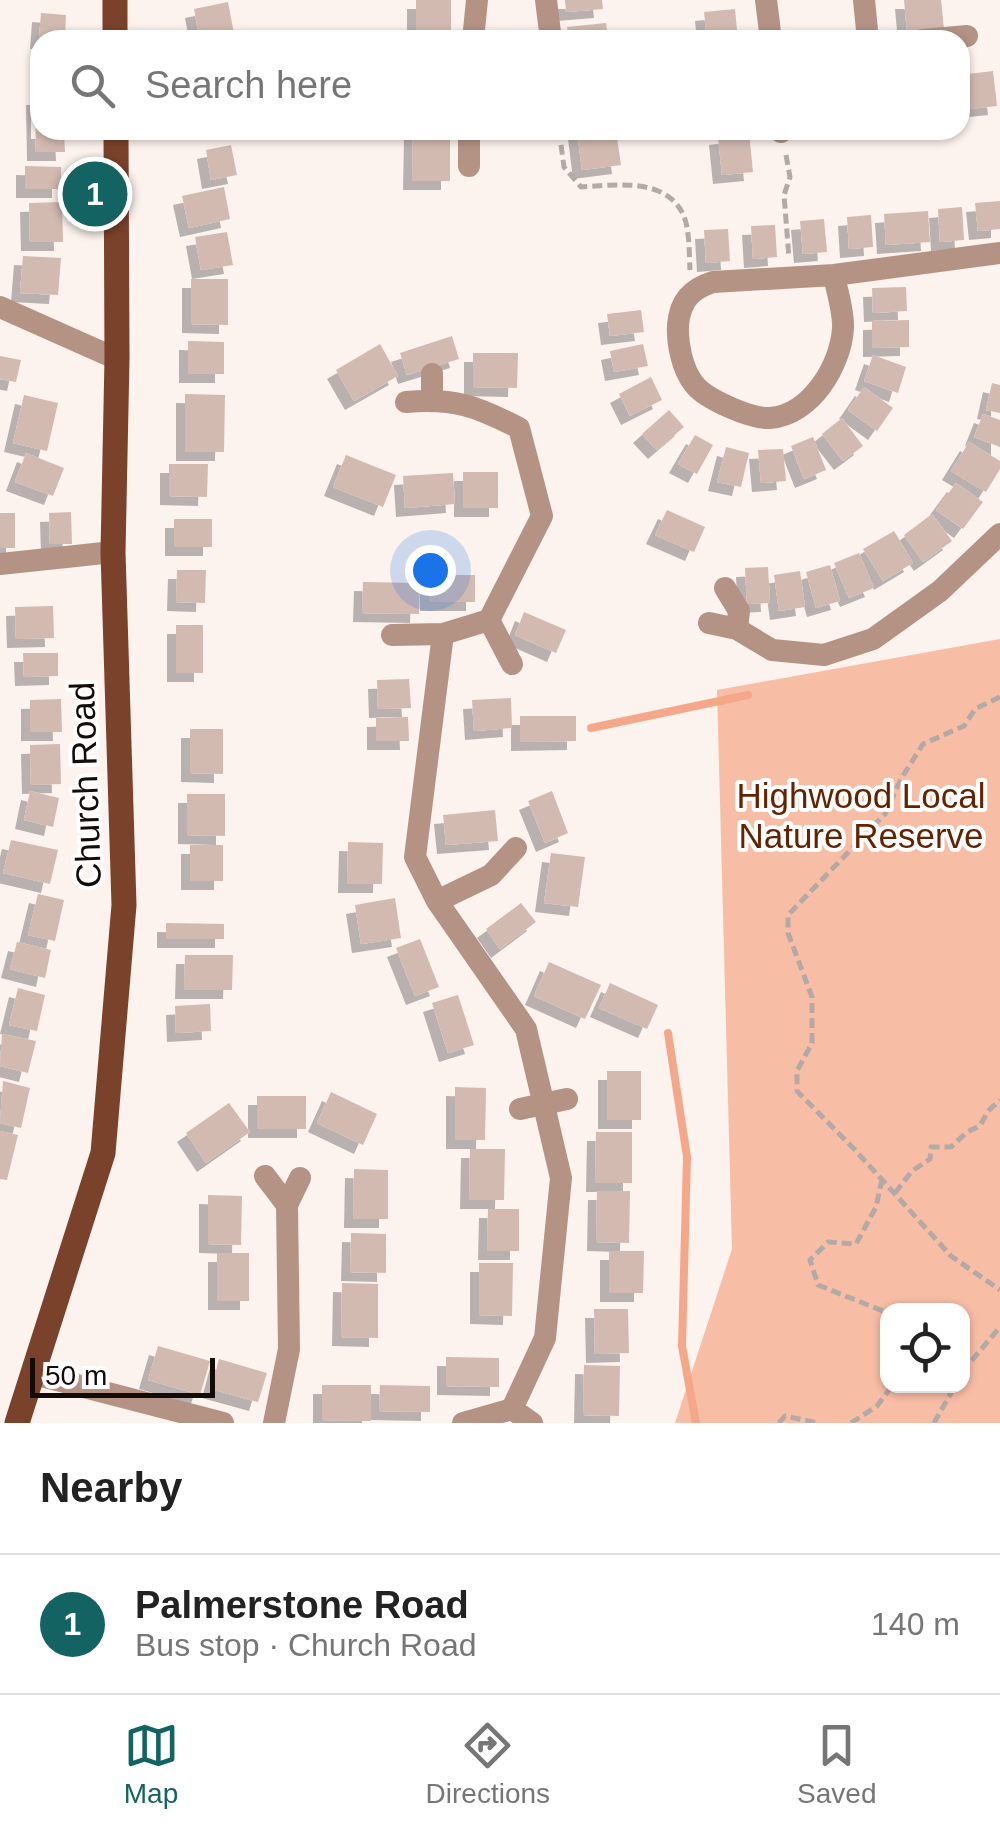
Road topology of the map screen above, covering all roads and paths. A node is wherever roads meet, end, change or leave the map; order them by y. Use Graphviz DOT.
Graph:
graph roads {
  1 [pos="114,0"];
  2 [pos="477,0"];
  3 [pos="546,0"];
  4 [pos="766,0"];
  5 [pos="864,0"];
  6 [pos="115,30"];
  7 [pos="474,30"];
  8 [pos="550,30"];
  9 [pos="770,30"];
  10 [pos="867,30"];
  11 [pos="116,140"];
  12 [pos="469,140"];
  13 [pos="560,140"];
  14 [pos="783,140"];
  15 [pos="468,166"];
  16 [pos="1000,253"];
  17 [pos="834,275"];
  18 [pos="790,276"];
  19 [pos="695,288"];
  20 [pos="0,308"];
  21 [pos="117,359"];
  22 [pos="432,374"];
  23 [pos="432,400"];
  24 [pos="406,402"];
  25 [pos="1000,534"];
  26 [pos="112,552"];
  27 [pos="991,562"];
  28 [pos="0,564"];
  29 [pos="724,588"];
  30 [pos="489,620"];
  31 [pos="709,623"];
  32 [pos="737,629"];
  33 [pos="443,634"];
  34 [pos="392,635"];
  35 [pos="512,664"];
  36 [pos="1000,697"];
  37 [pos="516,848"];
  38 [pos="437,901"];
  39 [pos="1000,1100"];
  40 [pos="265,1176"];
  41 [pos="300,1178"];
  42 [pos="882,1179"];
  43 [pos="895,1193"];
  44 [pos="287,1204"];
  45 [pos="1000,1290"];
  46 [pos="880,1310"];
  47 [pos="1000,1327"];
  48 [pos="970,1363"];
  49 [pos="34,1374"];
  50 [pos="887,1393"];
  51 [pos="951,1393"];
  52 [pos="512,1409"];
  53 [pos="17,1423"];
  54 [pos="223,1423"];
  55 [pos="274,1423"];
  56 [pos="463,1423"];
  57 [pos="532,1423"];
  58 [pos="779,1423"];
  59 [pos="818,1423"];
  60 [pos="852,1423"];
  61 [pos="934,1423"];
  1 -- 6 [label="main road"];
  2 -- 7 [label="street"];
  3 -- 8 [label="street"];
  4 -- 9 [label="street"];
  5 -- 10 [label="street"];
  11 -- 21 [label="main road, Church Road"];
  12 -- 15 [label="street"];
  13 -- 19 [label="path"];
  14 -- 18 [label="path"];
  16 -- 17 [label="street"];
  17 -- 18 [label="street"];
  17 -- 19 [label="street"];
  18 -- 19 [label="street"];
  20 -- 21 [label="street"];
  21 -- 26 [label="main road, Church Road"];
  22 -- 23 [label="street"];
  23 -- 24 [label="street"];
  23 -- 30 [label="street"];
  25 -- 27 [label="street"];
  26 -- 28 [label="street"];
  26 -- 49 [label="main road, Church Road"];
  27 -- 32 [label="street"];
  29 -- 32 [label="street"];
  30 -- 33 [label="street"];
  30 -- 35 [label="street"];
  31 -- 32 [label="street"];
  33 -- 34 [label="street"];
  33 -- 38 [label="street"];
  36 -- 42 [label="path"];
  37 -- 38 [label="street"];
  38 -- 52 [label="street"];
  39 -- 43 [label="path"];
  40 -- 44 [label="street"];
  41 -- 44 [label="street"];
  42 -- 43 [label="path"];
  42 -- 46 [label="path"];
  43 -- 45 [label="path"];
  44 -- 55 [label="street"];
  47 -- 48 [label="path"];
  49 -- 53 [label="main road, Church Road"];
  49 -- 54 [label="street"];
  50 -- 60 [label="path"];
  51 -- 61 [label="path"];
  52 -- 56 [label="street"];
  52 -- 57 [label="street"];
  58 -- 59 [label="path"];
}
